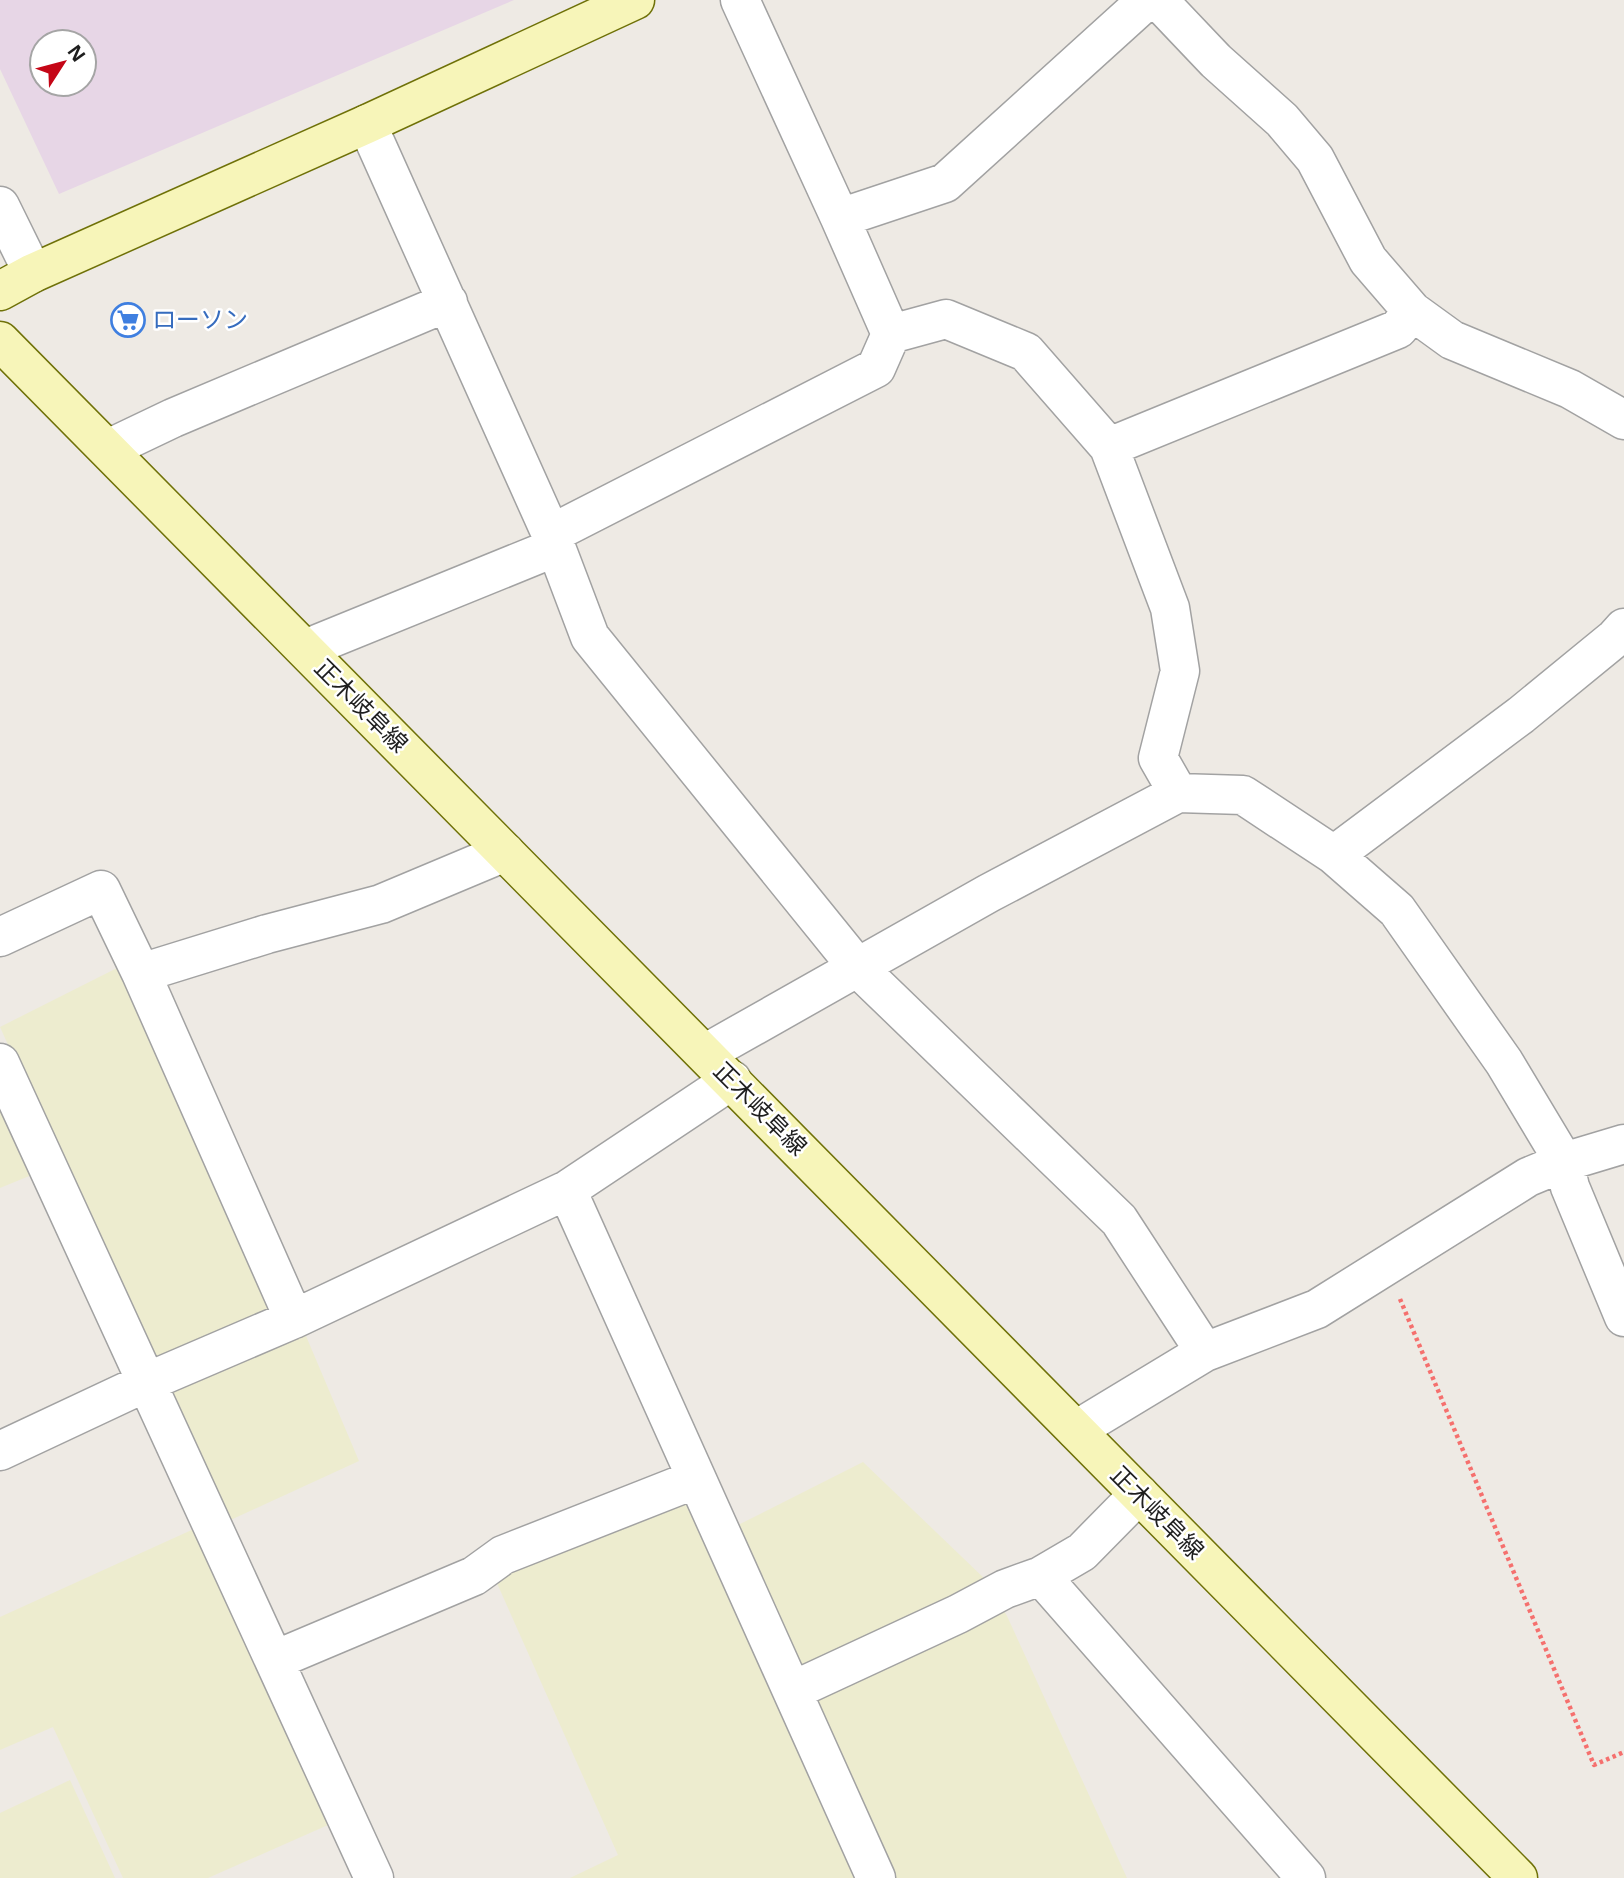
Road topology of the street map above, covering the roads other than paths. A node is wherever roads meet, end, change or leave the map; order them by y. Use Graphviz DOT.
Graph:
graph roads {
  1 [pos="635,0"];
  2 [pos="740,0"];
  3 [pos="1147,0"];
  4 [pos="1158,0"];
  5 [pos="367,124"];
  6 [pos="0,206"];
  7 [pos="841,218"];
  8 [pos="16,282"];
  9 [pos="448,302"];
  10 [pos="1412,311"];
  11 [pos="891,334"];
  12 [pos="0,341"];
  13 [pos="1624,420"];
  14 [pos="1109,447"];
  15 [pos="108,449"];
  16 [pos="554,541"];
  17 [pos="1624,628"];
  18 [pos="305,649"];
  19 [pos="1178,793"];
  20 [pos="505,852"];
  21 [pos="1334,855"];
  22 [pos="0,937"];
  23 [pos="858,968"];
  24 [pos="141,972"];
  25 [pos="706,1053"];
  26 [pos="0,1063"];
  27 [pos="732,1080"];
  28 [pos="1624,1144"];
  29 [pos="1564,1162"];
  30 [pos="567,1190"];
  31 [pos="1624,1317"];
  32 [pos="294,1319"];
  33 [pos="1205,1352"];
  34 [pos="147,1382"];
  35 [pos="1076,1430"];
  36 [pos="0,1451"];
  37 [pos="696,1479"];
  38 [pos="1139,1494"];
  39 [pos="1041,1576"];
  40 [pos="275,1660"];
  41 [pos="792,1691"];
  42 [pos="374,1878"];
  43 [pos="876,1878"];
  44 [pos="1306,1878"];
  45 [pos="1517,1878"];
  1 -- 5 [label="main road"];
  2 -- 7 [label="street"];
  3 -- 7 [label="street"];
  4 -- 10 [label="street"];
  5 -- 8 [label="main road"];
  5 -- 9 [label="street"];
  6 -- 8 [label="street"];
  7 -- 11 [label="street"];
  9 -- 15 [label="street"];
  9 -- 16 [label="street"];
  10 -- 13 [label="street"];
  10 -- 14 [label="street"];
  11 -- 14 [label="street"];
  11 -- 16 [label="street"];
  12 -- 15 [label="main road, 正木岐阜線"];
  14 -- 19 [label="street"];
  15 -- 18 [label="main road, 正木岐阜線"];
  16 -- 18 [label="street"];
  16 -- 23 [label="street"];
  17 -- 21 [label="street"];
  18 -- 20 [label="main road, 正木岐阜線"];
  19 -- 21 [label="street"];
  19 -- 23 [label="street"];
  20 -- 24 [label="street"];
  20 -- 25 [label="main road, 正木岐阜線"];
  21 -- 29 [label="street"];
  22 -- 24 [label="street"];
  23 -- 25 [label="street"];
  23 -- 33 [label="street"];
  24 -- 32 [label="street"];
  25 -- 27 [label="main road, 正木岐阜線"];
  26 -- 34 [label="street"];
  27 -- 30 [label="street"];
  27 -- 35 [label="main road, 正木岐阜線"];
  28 -- 29 [label="street"];
  29 -- 31 [label="street"];
  29 -- 33 [label="street"];
  30 -- 32 [label="street"];
  30 -- 37 [label="street"];
  32 -- 34 [label="street"];
  33 -- 35 [label="street"];
  34 -- 36 [label="street"];
  34 -- 40 [label="street"];
  35 -- 38 [label="main road, 正木岐阜線"];
  37 -- 40 [label="street"];
  37 -- 41 [label="street"];
  38 -- 39 [label="street"];
  38 -- 45 [label="main road, 正木岐阜線"];
  39 -- 41 [label="street"];
  39 -- 44 [label="street"];
  40 -- 42 [label="street"];
  41 -- 43 [label="street"];
}
